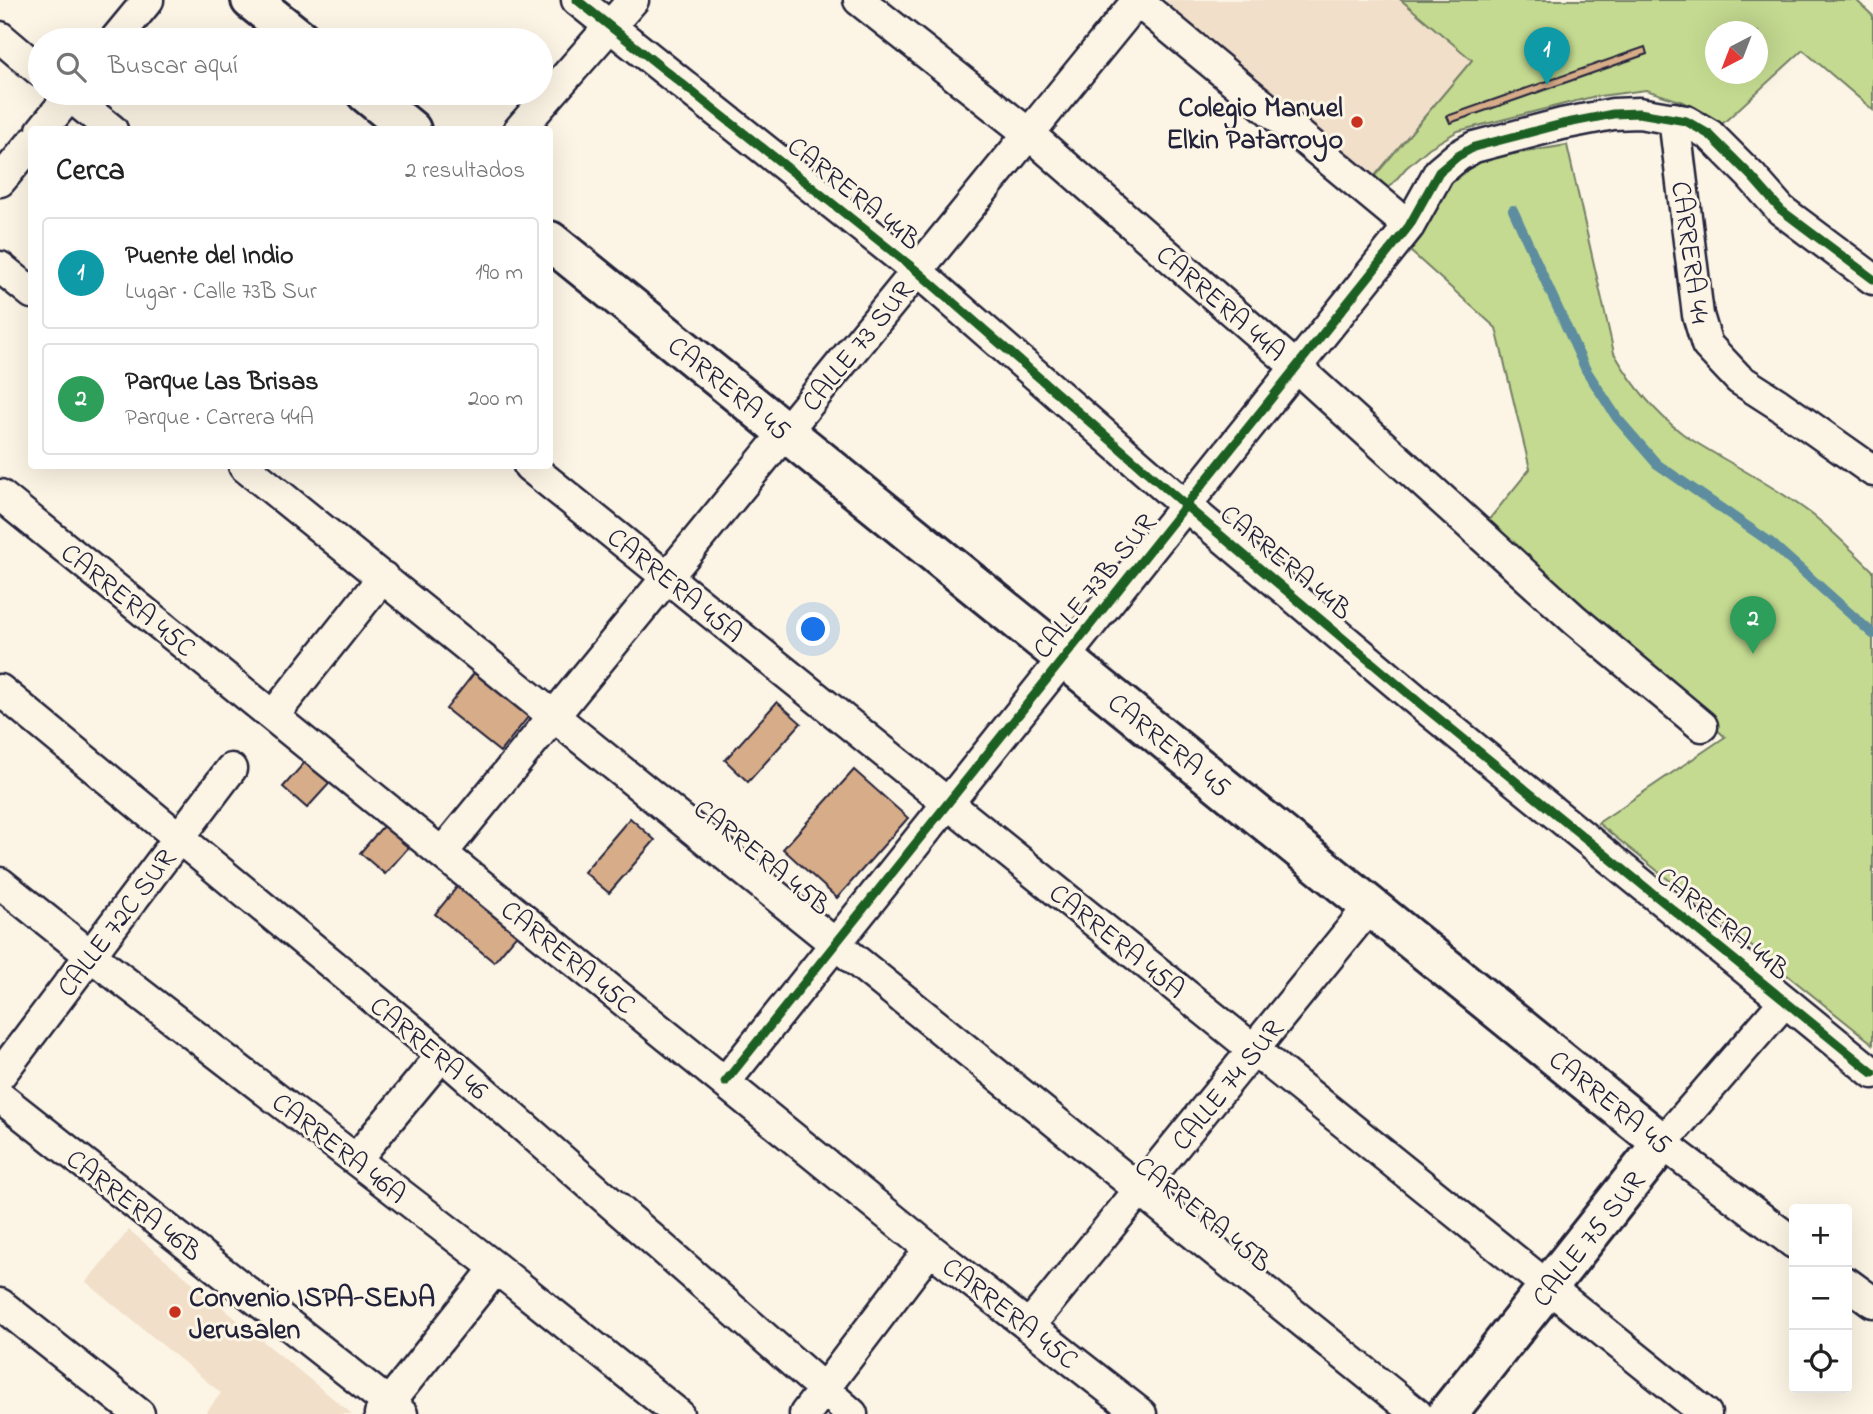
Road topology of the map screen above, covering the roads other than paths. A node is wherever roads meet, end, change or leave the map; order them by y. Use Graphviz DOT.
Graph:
graph roads {
  1 [pos="148,0"];
  2 [pos="251,0"];
  3 [pos="577,0"];
  4 [pos="632,0"];
  5 [pos="859,0"];
  6 [pos="1137,0"];
  7 [pos="610,26"];
  8 [pos="125,28"];
  9 [pos="286,28"];
  10 [pos="0,37"];
  11 [pos="28,61"];
  12 [pos="553,91"];
  13 [pos="61,105"];
  14 [pos="82,105"];
  15 [pos="381,105"];
  16 [pos="541,105"];
  17 [pos="1674,118"];
  18 [pos="45,126"];
  19 [pos="107,126"];
  20 [pos="406,126"];
  21 [pos="522,126"];
  22 [pos="1029,134"];
  23 [pos="28,148"];
  24 [pos="0,181"];
  25 [pos="1409,226"];
  26 [pos="553,243"];
  27 [pos="0,267"];
  28 [pos="917,271"];
  29 [pos="1873,279"];
  30 [pos="28,290"];
  31 [pos="1296,367"];
  32 [pos="785,432"];
  33 [pos="248,469"];
  34 [pos="533,469"];
  35 [pos="1873,471"];
  36 [pos="0,495"];
  37 [pos="1185,506"];
  38 [pos="383,577"];
  39 [pos="667,577"];
  40 [pos="1064,658"];
  41 [pos="0,690"];
  42 [pos="554,715"];
  43 [pos="273,716"];
  44 [pos="1702,726"];
  45 [pos="231,769"];
  46 [pos="948,803"];
  47 [pos="179,837"];
  48 [pos="442,853"];
  49 [pos="0,883"];
  50 [pos="1370,906"];
  51 [pos="835,943"];
  52 [pos="90,955"];
  53 [pos="1785,1001"];
  54 [pos="1254,1049"];
  55 [pos="442,1055"];
  56 [pos="1873,1073"];
  57 [pos="0,1075"];
  58 [pos="724,1082"];
  59 [pos="0,1097"];
  60 [pos="1662,1143"];
  61 [pos="356,1159"];
  62 [pos="1139,1190"];
  63 [pos="1789,1239"];
  64 [pos="930,1248"];
  65 [pos="496,1268"];
  66 [pos="1548,1286"];
  67 [pos="1852,1287"];
  68 [pos="1873,1302"];
  69 [pos="0,1304"];
  70 [pos="1029,1326"];
  71 [pos="824,1390"];
  72 [pos="390,1411"];
  73 [pos="139,1414"];
  74 [pos="678,1414"];
  75 [pos="805,1414"];
  76 [pos="852,1414"];
  77 [pos="1141,1414"];
  78 [pos="1417,1414"];
  79 [pos="1447,1414"];
  80 [pos="1706,1414"];
  1 -- 8 [label="street"];
  2 -- 9 [label="street"];
  3 -- 7 [label="street, CARRERA 44B"];
  4 -- 7 [label="street"];
  5 -- 22 [label="street, CARRERA 44A"];
  6 -- 22 [label="street, CALLE 73 SUR"];
  6 -- 25 [label="street"];
  7 -- 12 [label="street"];
  7 -- 28 [label="street, CARRERA 44B"];
  10 -- 11 [label="street"];
  13 -- 18 [label="street"];
  14 -- 19 [label="street"];
  15 -- 20 [label="street"];
  16 -- 21 [label="street"];
  17 -- 25 [label="street, CALLE 73B SUR"];
  17 -- 29 [label="street, CALLE 73B SUR"];
  17 -- 35 [label="street, CARRERA 44"];
  22 -- 28 [label="street, CALLE 73 SUR"];
  22 -- 31 [label="street, CARRERA 44A"];
  23 -- 24 [label="street"];
  25 -- 31 [label="street, CALLE 73B SUR"];
  26 -- 32 [label="street, CARRERA 45"];
  27 -- 30 [label="street"];
  28 -- 32 [label="street, CALLE 73 SUR"];
  28 -- 37 [label="street, CARRERA 44B"];
  31 -- 37 [label="street, CALLE 73B SUR"];
  31 -- 44 [label="street, CARRERA 44A"];
  32 -- 39 [label="street, CALLE 73 SUR"];
  32 -- 40 [label="street, CARRERA 45"];
  33 -- 38 [label="street, CARRERA 45B"];
  34 -- 39 [label="street, CARRERA 45A"];
  36 -- 43 [label="street, CARRERA 45C"];
  37 -- 40 [label="street, CALLE 73B SUR"];
  37 -- 53 [label="street, CARRERA 44B"];
  38 -- 42 [label="street, CARRERA 45B"];
  38 -- 43 [label="street"];
  39 -- 42 [label="street, CALLE 73 SUR"];
  39 -- 46 [label="street, CARRERA 45A"];
  40 -- 46 [label="street, CALLE 73B SUR"];
  40 -- 50 [label="street, CARRERA 45"];
  41 -- 47 [label="street, CARRERA 46"];
  42 -- 48 [label="street, CALLE 73 SUR"];
  42 -- 51 [label="street, CARRERA 45B"];
  43 -- 48 [label="street, CARRERA 45C"];
  45 -- 47 [label="street, CALLE 72C SUR"];
  46 -- 51 [label="street, CALLE 73B SUR"];
  46 -- 54 [label="street, CARRERA 45A"];
  47 -- 52 [label="street, CALLE 72C SUR"];
  47 -- 55 [label="street, CARRERA 46"];
  48 -- 58 [label="street, CARRERA 45C"];
  49 -- 52 [label="street, CARRERA 46A"];
  50 -- 54 [label="street, CALLE 74 SUR"];
  50 -- 60 [label="street, CARRERA 45"];
  51 -- 58 [label="street, CALLE 73B SUR"];
  51 -- 62 [label="street, CARRERA 45B"];
  52 -- 57 [label="street, CALLE 72C SUR"];
  52 -- 61 [label="street, CARRERA 46A"];
  53 -- 56 [label="street, CARRERA 44B"];
  53 -- 60 [label="street, CALLE 75 SUR"];
  54 -- 62 [label="street, CALLE 74 SUR"];
  54 -- 66 [label="street, CARRERA 45A"];
  55 -- 61 [label="street"];
  55 -- 71 [label="street, CARRERA 46"];
  58 -- 64 [label="street, CARRERA 45C"];
  59 -- 72 [label="street, CARRERA 46B"];
  60 -- 63 [label="street, CARRERA 45"];
  60 -- 66 [label="street, CALLE 75 SUR"];
  61 -- 65 [label="street, CARRERA 46A"];
  62 -- 70 [label="street, CALLE 74 SUR"];
  62 -- 78 [label="street, CARRERA 45B"];
  64 -- 70 [label="street, CARRERA 45C"];
  64 -- 71 [label="street"];
  65 -- 72 [label="street"];
  65 -- 74 [label="street, CARRERA 46A"];
  66 -- 79 [label="street, CALLE 75 SUR"];
  66 -- 80 [label="street, CARRERA 45A"];
  67 -- 68 [label="street"];
  69 -- 73 [label="street"];
  70 -- 77 [label="street, CARRERA 45C"];
  71 -- 75 [label="street"];
  71 -- 76 [label="street, CARRERA 46"];
}
